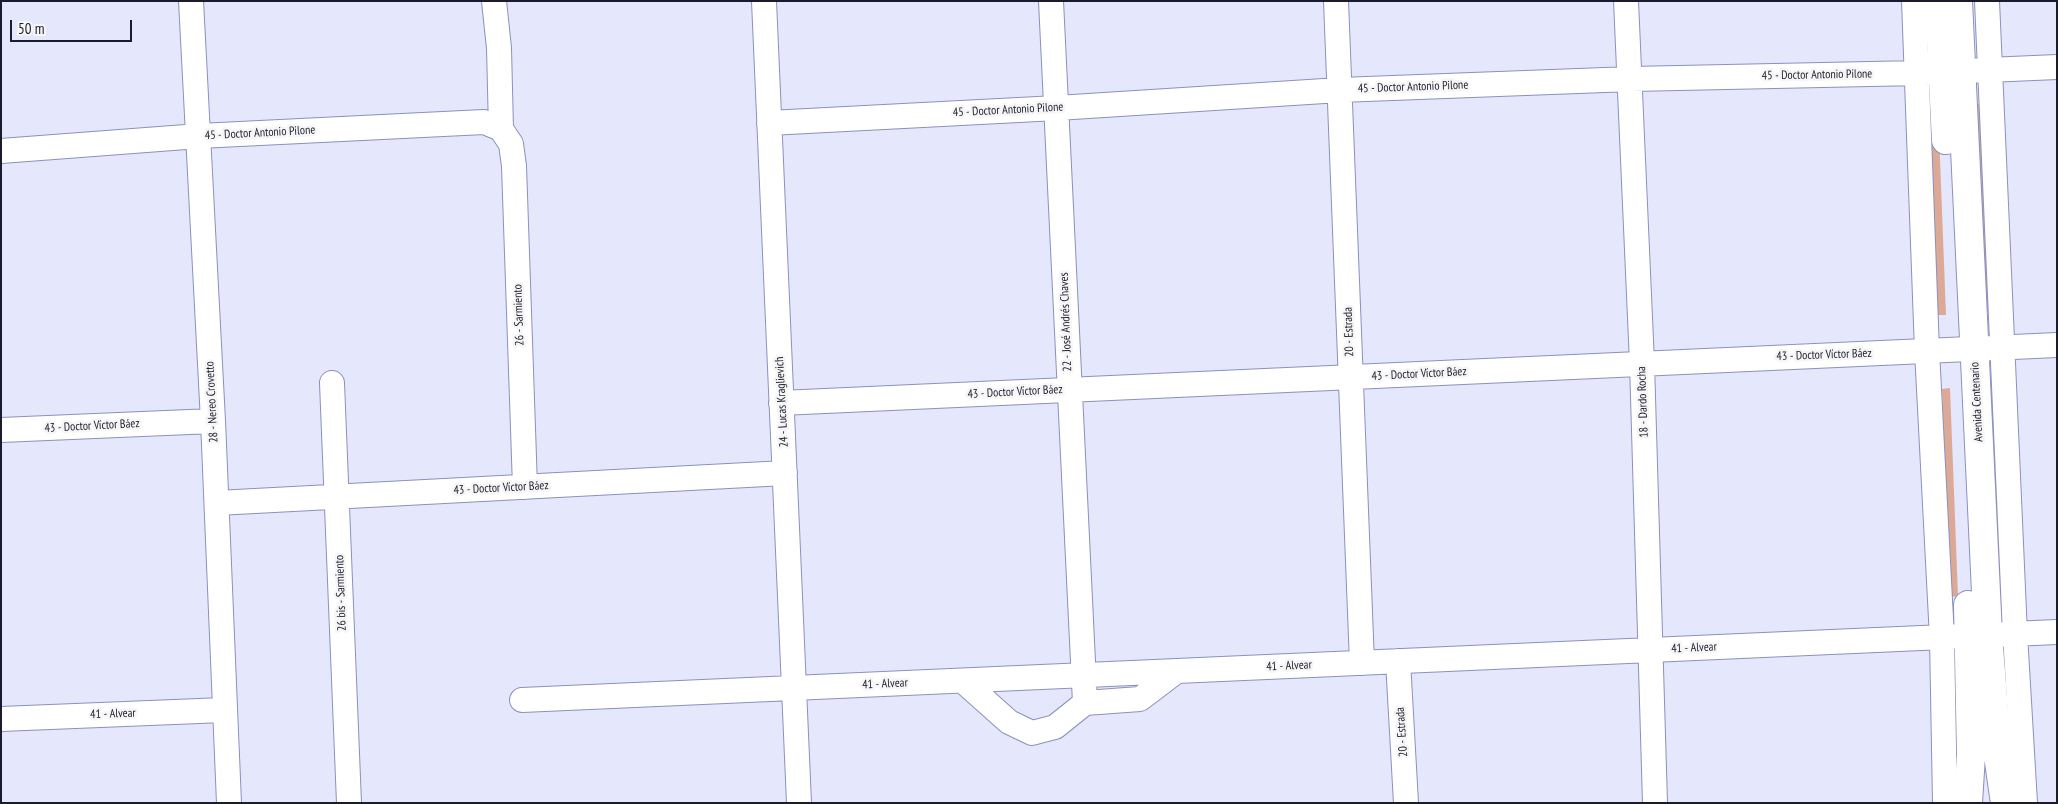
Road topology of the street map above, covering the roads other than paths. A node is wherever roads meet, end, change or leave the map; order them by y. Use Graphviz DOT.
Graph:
graph roads {
  1 [pos="191,1"];
  2 [pos="494,1"];
  3 [pos="764,1"];
  4 [pos="1050,1"];
  5 [pos="1336,1"];
  6 [pos="1626,1"];
  7 [pos="1914,1"];
  8 [pos="1939,1"];
  9 [pos="1958,1"];
  10 [pos="1987,1"];
  11 [pos="2057,67"];
  12 [pos="1990,70"];
  13 [pos="1941,72"];
  14 [pos="1631,79"];
  15 [pos="1340,90"];
  16 [pos="1057,108"];
  17 [pos="769,123"];
  18 [pos="199,136"];
  19 [pos="506,136"];
  20 [pos="1,151"];
  21 [pos="2057,345"];
  22 [pos="2002,348"];
  23 [pos="1966,349"];
  24 [pos="1927,351"];
  25 [pos="1642,363"];
  26 [pos="1351,377"];
  27 [pos="332,383"];
  28 [pos="1069,390"];
  29 [pos="782,403"];
  30 [pos="213,421"];
  31 [pos="1,430"];
  32 [pos="785,473"];
  33 [pos="525,487"];
  34 [pos="337,497"];
  35 [pos="217,503"];
  36 [pos="2057,632"];
  37 [pos="2015,634"];
  38 [pos="1978,636"];
  39 [pos="1942,638"];
  40 [pos="1649,650"];
  41 [pos="1398,661"];
  42 [pos="1362,663"];
  43 [pos="1177,671"];
  44 [pos="1084,675"];
  45 [pos="963,681"];
  46 [pos="794,688"];
  47 [pos="522,700"];
  48 [pos="1085,703"];
  49 [pos="224,710"];
  50 [pos="1,719"];
  51 [pos="229,803"];
  52 [pos="349,803"];
  53 [pos="799,803"];
  54 [pos="1406,803"];
  55 [pos="1655,803"];
  56 [pos="1945,803"];
  57 [pos="1968,803"];
  58 [pos="2005,803"];
  59 [pos="2025,803"];
  1 -- 18 [label="street, 28 - Nereo Crovetto"];
  2 -- 19 [label="street, 26 - Sarmiento"];
  3 -- 17 [label="street, 24 - Lucas Kraglievich"];
  4 -- 16 [label="street, 22 - José Andrés Chaves"];
  5 -- 15 [label="street, 20 - Estrada"];
  6 -- 14 [label="street, 18 - Dardo Rocha"];
  7 -- 13 [label="street, Avenida Centenario"];
  8 -- 13 [label="main road, Avenida Centenario"];
  9 -- 13 [label="main road, Avenida Centenario"];
  10 -- 12 [label="street"];
  11 -- 12 [label="street, 45 - Doctor Antonio Pilone"];
  12 -- 13 [label="street, 45 - Doctor Antonio Pilone"];
  12 -- 22 [label="street"];
  13 -- 14 [label="street, 45 - Doctor Antonio Pilone"];
  13 -- 23 [label="main road, Avenida Centenario"];
  13 -- 24 [label="street, Avenida Centenario"];
  14 -- 15 [label="street, 45 - Doctor Antonio Pilone"];
  14 -- 25 [label="street, 18 - Dardo Rocha"];
  15 -- 16 [label="street, 45 - Doctor Antonio Pilone"];
  15 -- 26 [label="street, 20 - Estrada"];
  16 -- 17 [label="street, 45 - Doctor Antonio Pilone"];
  16 -- 28 [label="street, 22 - José Andrés Chaves"];
  17 -- 29 [label="street, 24 - Lucas Kraglievich"];
  18 -- 19 [label="street, 45 - Doctor Antonio Pilone"];
  18 -- 20 [label="street, 45 - Doctor Antonio Pilone"];
  18 -- 30 [label="street, 28 - Nereo Crovetto"];
  19 -- 33 [label="street, 26 - Sarmiento"];
  21 -- 22 [label="street, 43 - Doctor Víctor Báez"];
  22 -- 23 [label="street, 43 - Doctor Víctor Báez"];
  22 -- 37 [label="street"];
  23 -- 24 [label="street, 43 - Doctor Víctor Báez"];
  23 -- 38 [label="main road, Avenida Centenario"];
  24 -- 25 [label="street, 43 - Doctor Víctor Báez"];
  24 -- 39 [label="street, Avenida Centenario"];
  25 -- 26 [label="street, 43 - Doctor Víctor Báez"];
  25 -- 40 [label="street, 18 - Dardo Rocha"];
  26 -- 28 [label="street, 43 - Doctor Víctor Báez"];
  26 -- 42 [label="street, 20 - Estrada"];
  27 -- 34 [label="street, 26 bis - Sarmiento"];
  28 -- 29 [label="street, 43 - Doctor Víctor Báez"];
  28 -- 44 [label="street, 22 - José Andrés Chaves"];
  29 -- 32 [label="street, 24 - Lucas Kraglievich"];
  30 -- 31 [label="street, 43 - Doctor Víctor Báez"];
  30 -- 35 [label="street, 28 - Nereo Crovetto"];
  32 -- 33 [label="street, 43 - Doctor Víctor Báez"];
  32 -- 46 [label="street, 24 - Lucas Kraglievich"];
  33 -- 34 [label="street, 43 - Doctor Víctor Báez"];
  34 -- 35 [label="street, 43 - Doctor Víctor Báez"];
  34 -- 52 [label="street, 26 bis - Sarmiento"];
  35 -- 49 [label="street, 28 - Nereo Crovetto"];
  36 -- 37 [label="street, 41 - Alvear"];
  37 -- 38 [label="street, 41 - Alvear"];
  37 -- 59 [label="street"];
  38 -- 39 [label="street, 41 - Alvear"];
  38 -- 57 [label="main road, Avenida Centenario"];
  38 -- 58 [label="main road, Avenida Centenario"];
  39 -- 40 [label="street, 41 - Alvear"];
  39 -- 56 [label="street, Avenida Centenario"];
  40 -- 41 [label="street, 41 - Alvear"];
  40 -- 55 [label="street, 18 - Dardo Rocha"];
  41 -- 42 [label="street, 41 - Alvear"];
  41 -- 54 [label="street, 20 - Estrada"];
  42 -- 43 [label="street, 41 - Alvear"];
  43 -- 44 [label="street, 41 - Alvear"];
  43 -- 48 [label="street"];
  44 -- 45 [label="street, 41 - Alvear"];
  44 -- 48 [label="street, 22 - José Andrés Chaves"];
  45 -- 46 [label="street, 41 - Alvear"];
  45 -- 48 [label="street"];
  46 -- 47 [label="street, 41 - Alvear"];
  46 -- 53 [label="street, 24 - Lucas Kraglievich"];
  49 -- 50 [label="street, 41 - Alvear"];
  49 -- 51 [label="street, 28 - Nereo Crovetto"];
}
